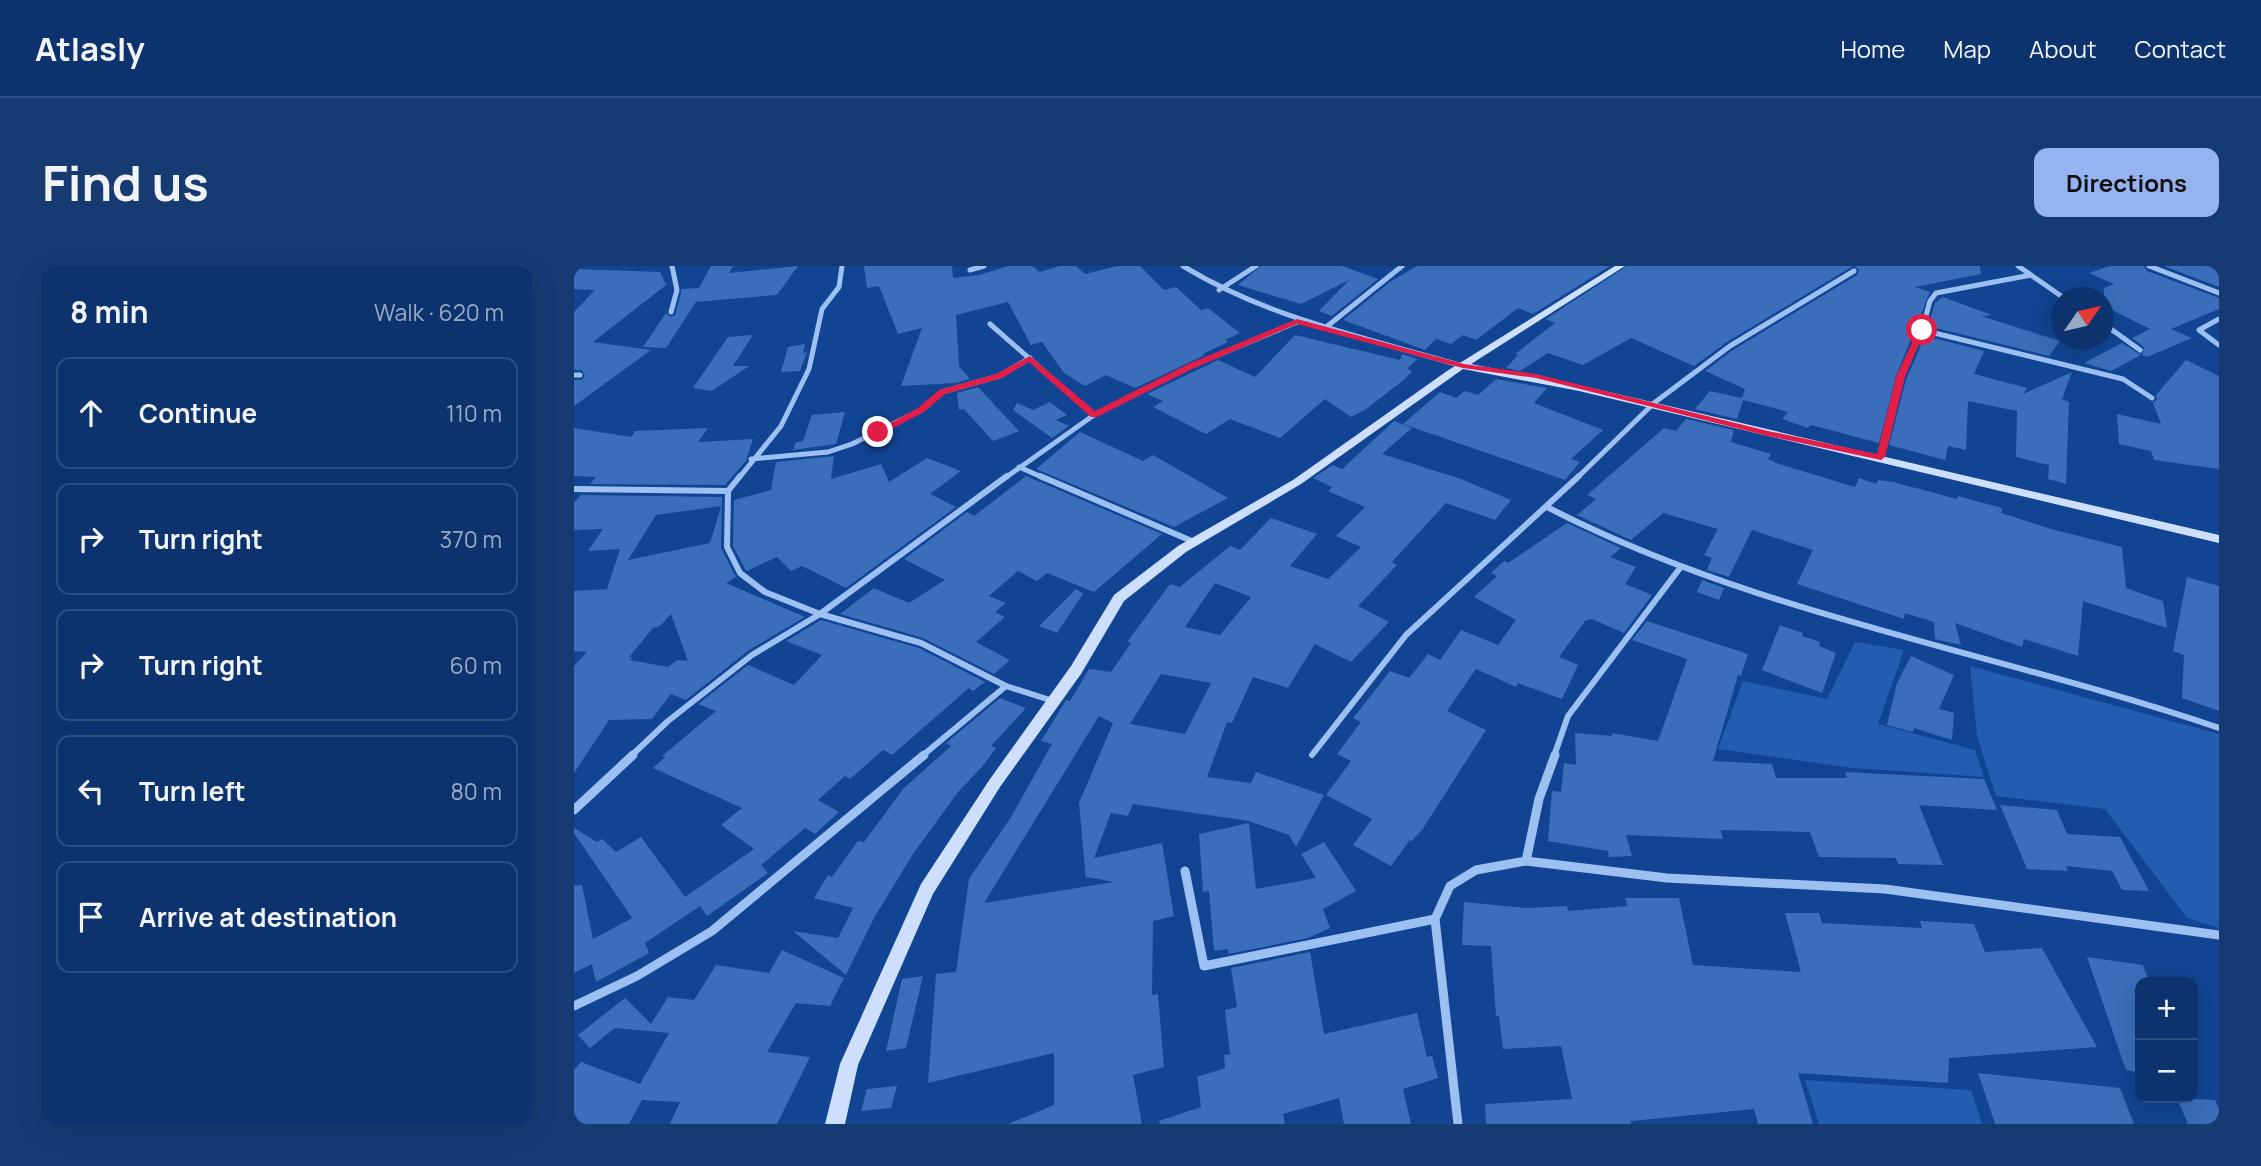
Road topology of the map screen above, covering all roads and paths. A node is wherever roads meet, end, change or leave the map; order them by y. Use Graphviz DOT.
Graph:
graph roads {
  1 [pos="672,266"];
  2 [pos="842,266"];
  3 [pos="984,266"];
  4 [pos="1183,266"];
  5 [pos="1256,266"];
  6 [pos="1402,266"];
  7 [pos="1621,266"];
  8 [pos="2018,266"];
  9 [pos="2149,266"];
  10 [pos="970,270"];
  11 [pos="1854,271"];
  12 [pos="2031,275"];
  13 [pos="2051,289"];
  14 [pos="1219,290"];
  15 [pos="2219,293"];
  16 [pos="671,312"];
  17 [pos="2219,319"];
  18 [pos="1297,322"];
  19 [pos="990,324"];
  20 [pos="1325,328"];
  21 [pos="1922,330"];
  22 [pos="2114,331"];
  23 [pos="2219,345"];
  24 [pos="2140,350"];
  25 [pos="1030,358"];
  26 [pos="1463,366"];
  27 [pos="2152,398"];
  28 [pos="1654,403"];
  29 [pos="1094,415"];
  30 [pos="1881,457"];
  31 [pos="751,459"];
  32 [pos="1019,467"];
  33 [pos="574,489"];
  34 [pos="728,491"];
  35 [pos="1547,507"];
  36 [pos="2219,539"];
  37 [pos="1194,542"];
  38 [pos="1680,568"];
  39 [pos="820,614"];
  40 [pos="1006,686"];
  41 [pos="1053,701"];
  42 [pos="2219,728"];
  43 [pos="1312,755"];
  44 [pos="574,810"];
  45 [pos="1526,861"];
  46 [pos="1185,871"];
  47 [pos="1435,919"];
  48 [pos="2219,934"];
  49 [pos="574,1006"];
  50 [pos="835,1124"];
  51 [pos="1458,1124"];
  1 -- 16 [label="street"];
  2 -- 31 [label="street"];
  3 -- 10 [label="street"];
  4 -- 14 [label="street"];
  5 -- 14 [label="street"];
  6 -- 20 [label="street"];
  7 -- 26 [label="street"];
  8 -- 12 [label="street"];
  9 -- 15 [label="street"];
  11 -- 28 [label="street"];
  12 -- 13 [label="street"];
  12 -- 21 [label="street"];
  14 -- 18 [label="street"];
  17 -- 23 [label="street"];
  18 -- 20 [label="street"];
  18 -- 29 [label="street"];
  19 -- 25 [label="street"];
  20 -- 26 [label="street"];
  21 -- 27 [label="street"];
  21 -- 30 [label="street"];
  22 -- 24 [label="street"];
  25 -- 29 [label="street"];
  25 -- 31 [label="street"];
  26 -- 28 [label="street"];
  26 -- 37 [label="street"];
  28 -- 30 [label="street"];
  28 -- 35 [label="street"];
  29 -- 32 [label="street"];
  30 -- 36 [label="street"];
  31 -- 34 [label="street"];
  32 -- 37 [label="street"];
  32 -- 39 [label="street"];
  33 -- 34 [label="street"];
  34 -- 39 [label="street"];
  35 -- 38 [label="street"];
  35 -- 43 [label="street"];
  37 -- 41 [label="street"];
  38 -- 42 [label="street"];
  38 -- 45 [label="street"];
  39 -- 40 [label="street"];
  39 -- 44 [label="street"];
  40 -- 41 [label="street"];
  40 -- 49 [label="street"];
  41 -- 50 [label="street"];
  45 -- 47 [label="street"];
  45 -- 48 [label="street"];
  46 -- 47 [label="street"];
  47 -- 51 [label="street"];
}
